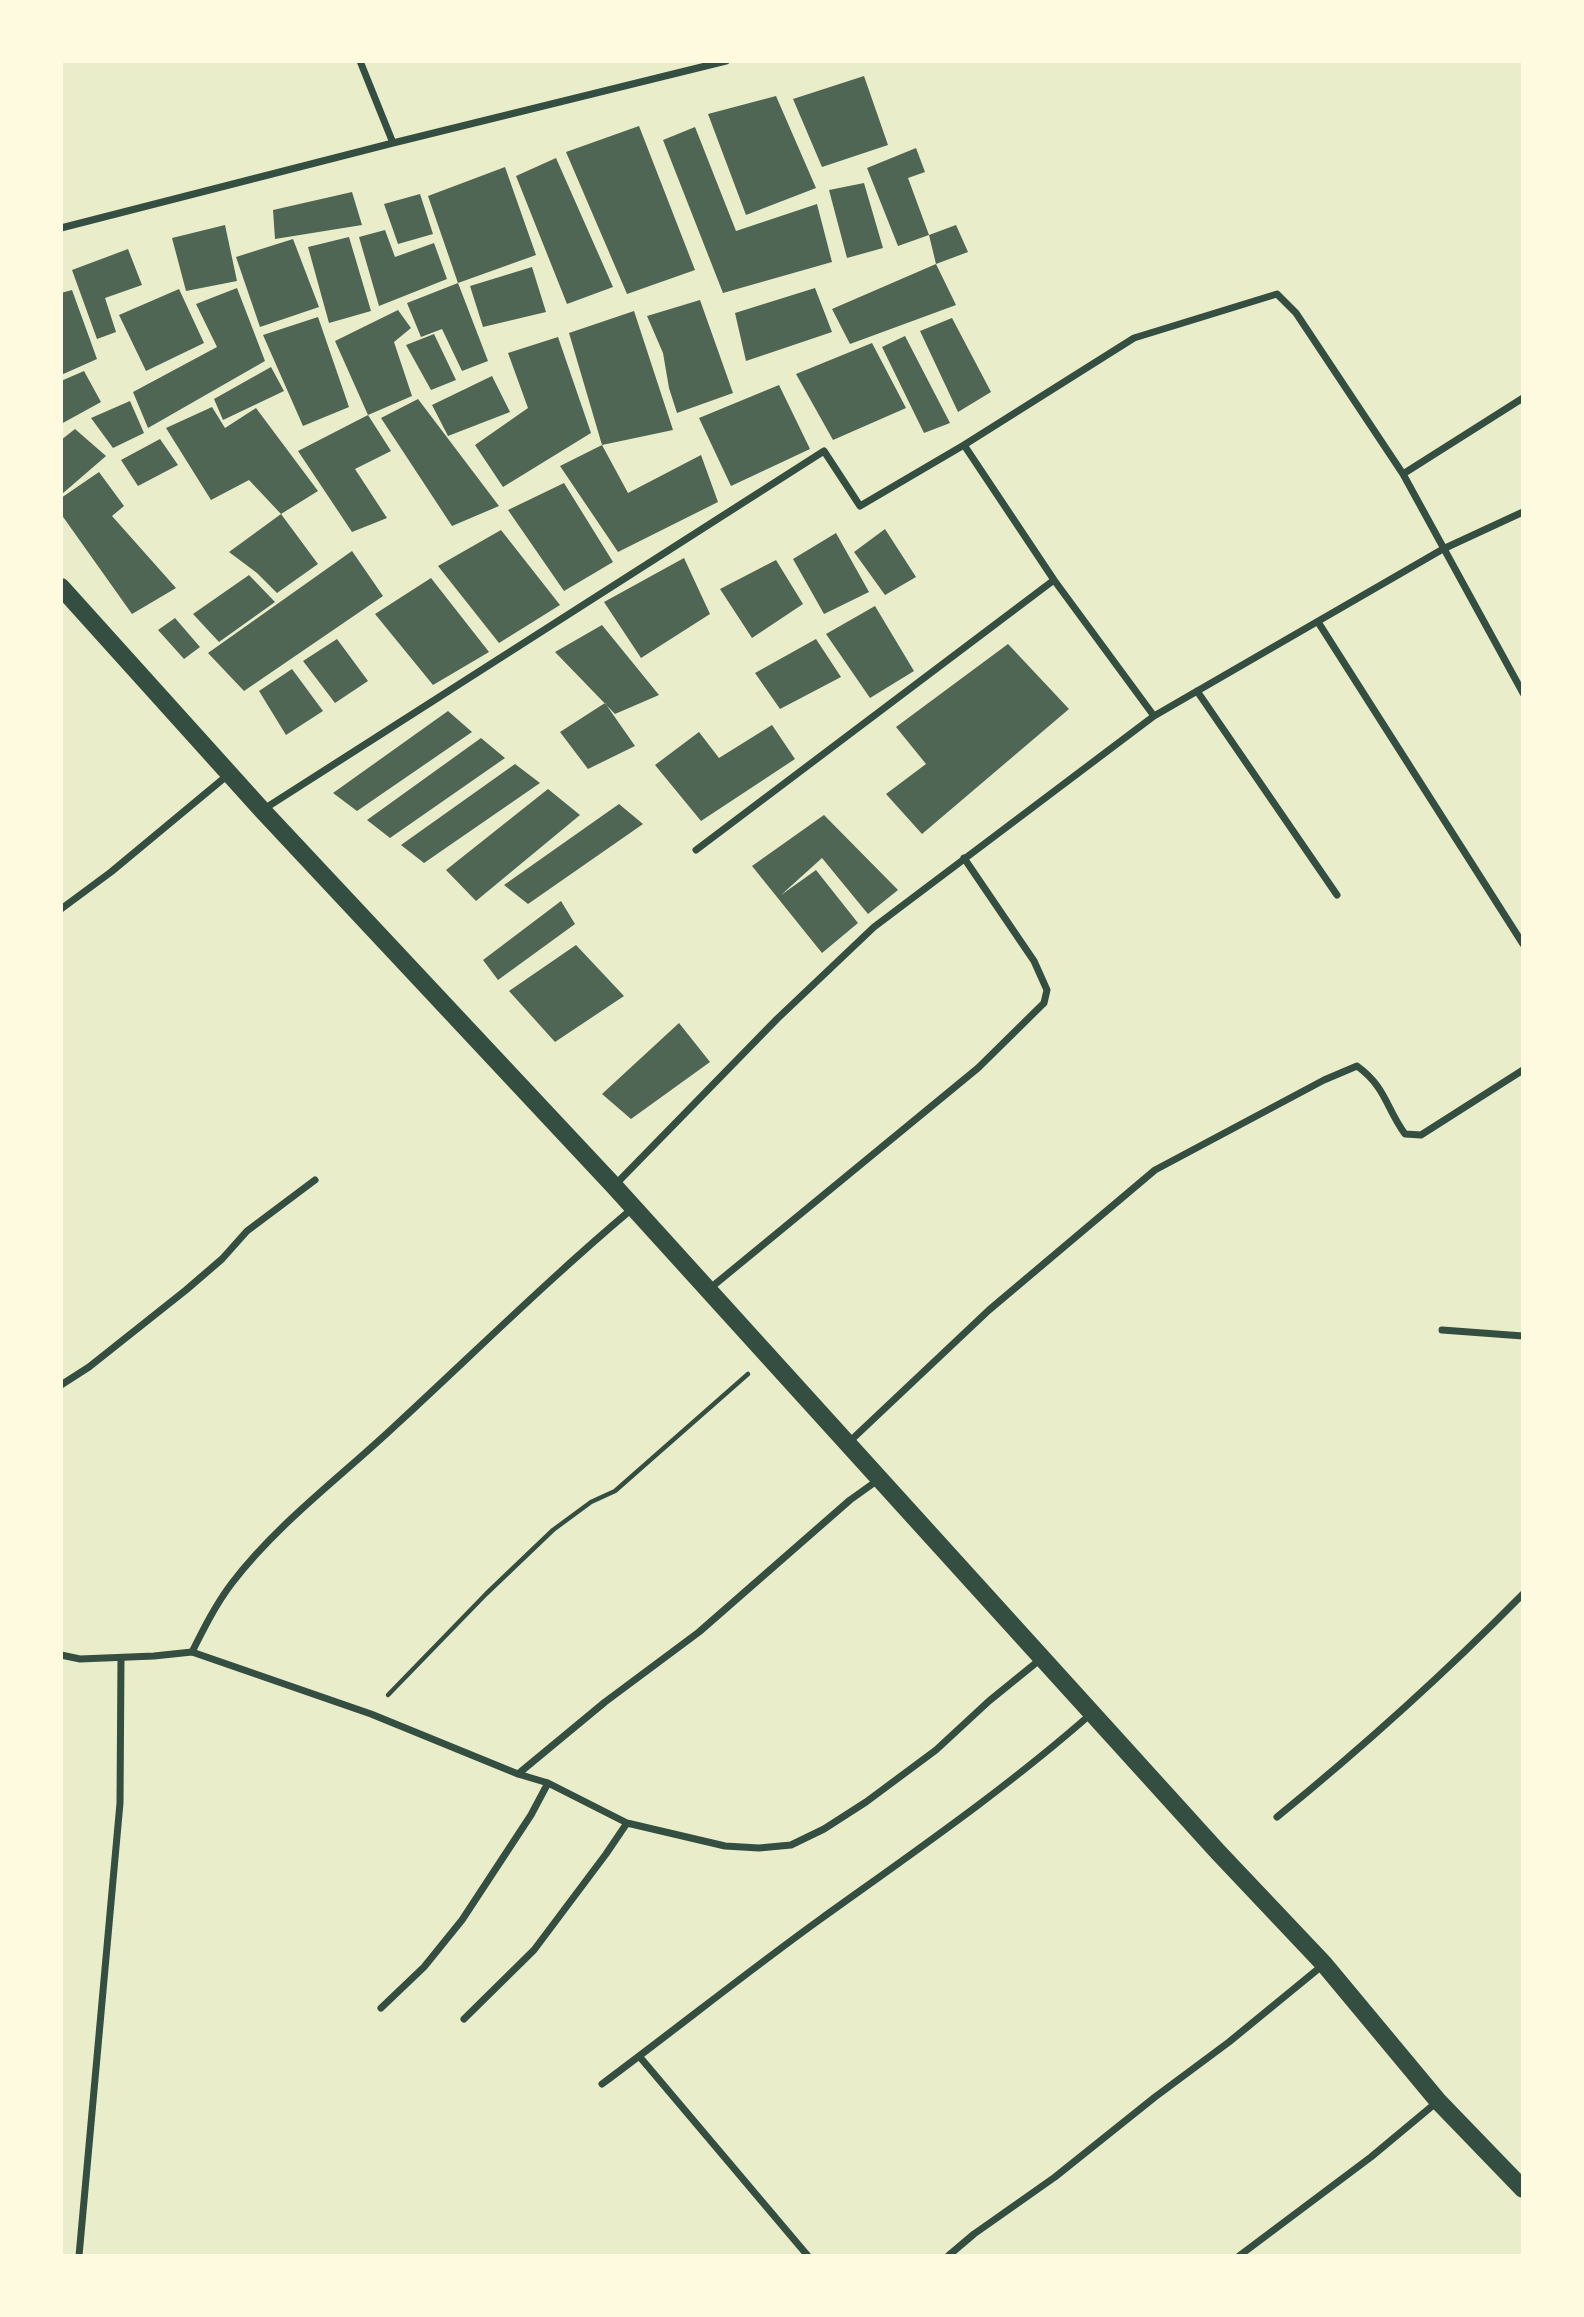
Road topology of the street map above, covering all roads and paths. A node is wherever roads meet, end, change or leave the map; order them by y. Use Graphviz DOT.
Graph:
graph roads {
  1 [pos="360,61"];
  2 [pos="726,61"];
  3 [pos="393,142"];
  4 [pos="61,228"];
  5 [pos="1523,398"];
  6 [pos="964,445"];
  7 [pos="1403,474"];
  8 [pos="1523,512"];
  9 [pos="1443,549"];
  10 [pos="1054,580"];
  11 [pos="61,587"];
  12 [pos="1318,622"];
  13 [pos="1197,691"];
  14 [pos="1523,693"];
  15 [pos="1154,716"];
  16 [pos="229,774"];
  17 [pos="262,810"];
  18 [pos="696,850"];
  19 [pos="964,858"];
  20 [pos="1337,895"];
  21 [pos="61,909"];
  22 [pos="1523,944"];
  23 [pos="1523,1070"];
  24 [pos="315,1180"];
  25 [pos="614,1186"];
  26 [pos="634,1208"];
  27 [pos="708,1290"];
  28 [pos="1442,1330"];
  29 [pos="1523,1336"];
  30 [pos="769,1357"];
  31 [pos="61,1385"];
  32 [pos="846,1444"];
  33 [pos="878,1480"];
  34 [pos="1523,1594"];
  35 [pos="192,1651"];
  36 [pos="61,1655"];
  37 [pos="121,1657"];
  38 [pos="1043,1657"];
  39 [pos="1093,1713"];
  40 [pos="371,1714"];
  41 [pos="518,1774"];
  42 [pos="548,1783"];
  43 [pos="1277,1817"];
  44 [pos="627,1823"];
  45 [pos="1324,1964"];
  46 [pos="381,2008"];
  47 [pos="464,2019"];
  48 [pos="639,2056"];
  49 [pos="601,2084"];
  50 [pos="1438,2101"];
  51 [pos="1523,2189"];
  52 [pos="79,2256"];
  53 [pos="808,2256"];
  54 [pos="948,2256"];
  55 [pos="1238,2256"];
  1 -- 3 [label="street"];
  2 -- 3 [label="street"];
  3 -- 4 [label="street"];
  5 -- 7 [label="street"];
  6 -- 7 [label="street"];
  6 -- 10 [label="street"];
  6 -- 17 [label="street"];
  7 -- 9 [label="street"];
  8 -- 9 [label="street"];
  9 -- 12 [label="street"];
  9 -- 14 [label="street"];
  10 -- 15 [label="street"];
  10 -- 18 [label="street"];
  11 -- 16 [label="main road"];
  12 -- 13 [label="street"];
  12 -- 22 [label="street"];
  13 -- 15 [label="street"];
  13 -- 20 [label="street"];
  15 -- 19 [label="street"];
  16 -- 17 [label="main road"];
  16 -- 21 [label="street"];
  17 -- 25 [label="main road"];
  19 -- 25 [label="street"];
  19 -- 27 [label="street"];
  23 -- 32 [label="street"];
  24 -- 31 [label="street"];
  25 -- 26 [label="main road"];
  26 -- 27 [label="main road"];
  26 -- 35 [label="street"];
  27 -- 30 [label="main road"];
  28 -- 29 [label="street"];
  30 -- 32 [label="main road"];
  30 -- 40 [label="path"];
  32 -- 33 [label="main road"];
  33 -- 38 [label="main road"];
  33 -- 41 [label="street"];
  34 -- 43 [label="street"];
  35 -- 37 [label="street"];
  35 -- 40 [label="street"];
  36 -- 37 [label="street"];
  37 -- 52 [label="street"];
  38 -- 39 [label="main road"];
  38 -- 44 [label="street"];
  39 -- 45 [label="main road"];
  39 -- 48 [label="street"];
  40 -- 41 [label="street"];
  41 -- 42 [label="street"];
  42 -- 44 [label="street"];
  42 -- 46 [label="street"];
  44 -- 47 [label="street"];
  45 -- 50 [label="main road"];
  45 -- 54 [label="street"];
  48 -- 49 [label="street"];
  48 -- 53 [label="street"];
  50 -- 51 [label="main road"];
  50 -- 55 [label="street"];
}
